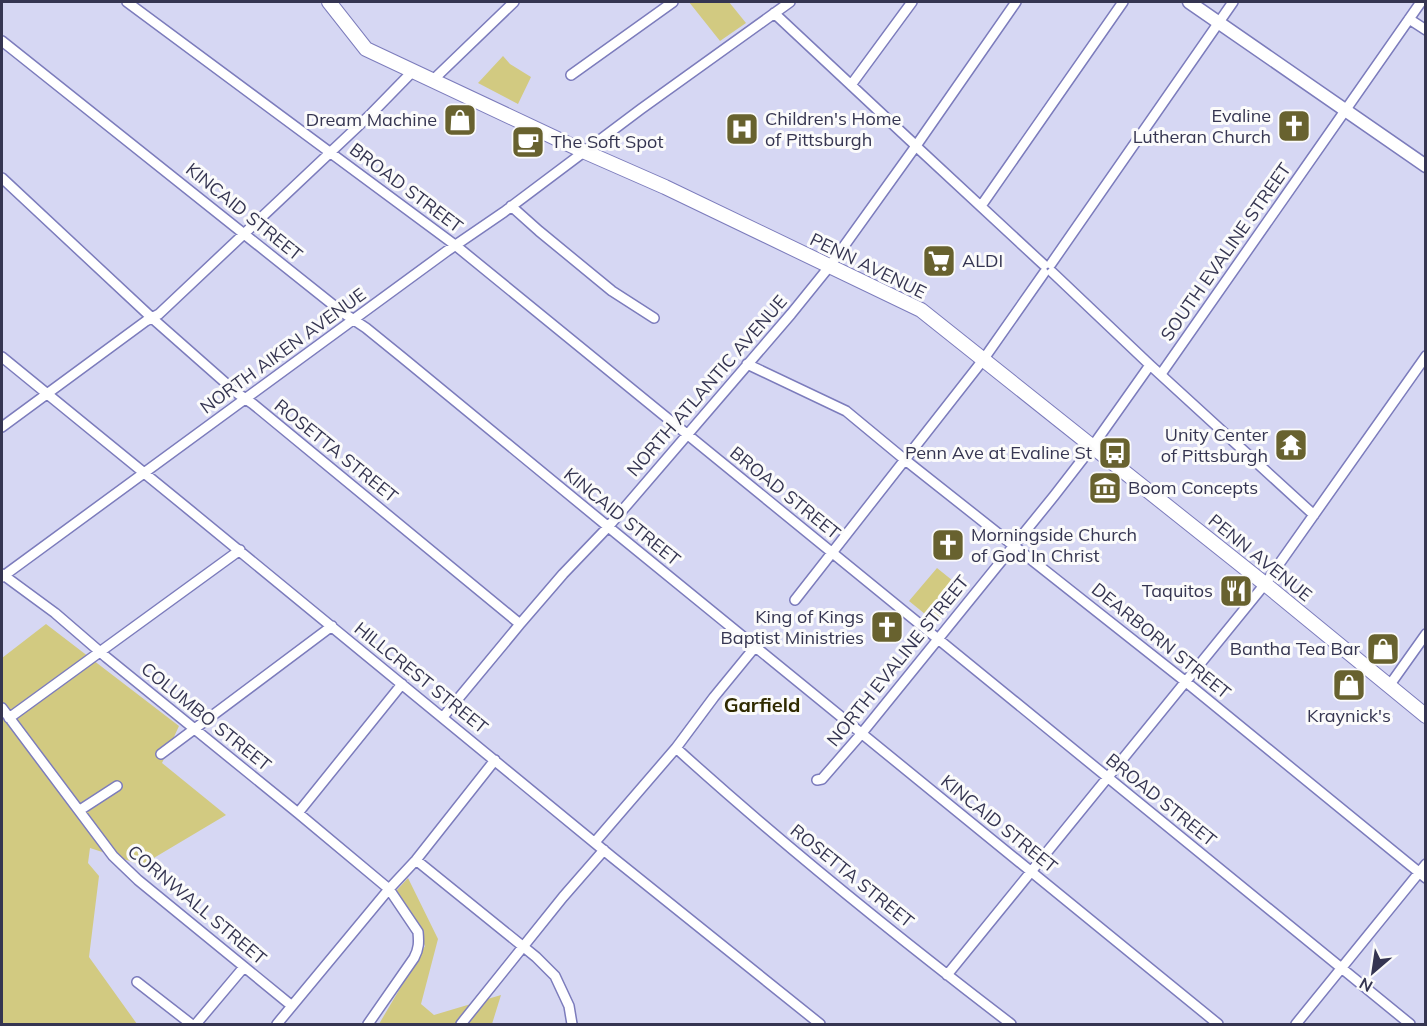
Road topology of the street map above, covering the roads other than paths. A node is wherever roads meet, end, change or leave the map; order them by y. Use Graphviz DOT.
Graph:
graph roads {
  1 [pos="127,2"];
  2 [pos="329,2"];
  3 [pos="514,2"];
  4 [pos="673,2"];
  5 [pos="790,2"];
  6 [pos="912,2"];
  7 [pos="1017,2"];
  8 [pos="1122,2"];
  9 [pos="1189,2"];
  10 [pos="1233,2"];
  11 [pos="1421,2"];
  12 [pos="774,13"];
  13 [pos="1409,19"];
  14 [pos="1219,22"];
  15 [pos="1425,30"];
  16 [pos="2,41"];
  17 [pos="413,71"];
  18 [pos="571,75"];
  19 [pos="433,80"];
  20 [pos="851,85"];
  21 [pos="1345,110"];
  22 [pos="916,146"];
  23 [pos="584,151"];
  24 [pos="330,152"];
  25 [pos="1425,166"];
  26 [pos="2,178"];
  27 [pos="511,206"];
  28 [pos="981,206"];
  29 [pos="244,233"];
  30 [pos="455,245"];
  31 [pos="829,267"];
  32 [pos="1048,268"];
  33 [pos="152,318"];
  34 [pos="654,318"];
  35 [pos="354,320"];
  36 [pos="1425,356"];
  37 [pos="2,357"];
  38 [pos="983,360"];
  39 [pos="747,364"];
  40 [pos="1150,365"];
  41 [pos="1161,374"];
  42 [pos="47,394"];
  43 [pos="245,399"];
  44 [pos="2,427"];
  45 [pos="687,434"];
  46 [pos="1092,447"];
  47 [pos="904,459"];
  48 [pos="145,473"];
  49 [pos="1314,516"];
  50 [pos="608,527"];
  51 [pos="1014,545"];
  52 [pos="240,550"];
  53 [pos="831,552"];
  54 [pos="2,575"];
  55 [pos="1265,584"];
  56 [pos="795,600"];
  57 [pos="520,624"];
  58 [pos="332,626"];
  59 [pos="1425,634"];
  60 [pos="938,639"];
  61 [pos="755,647"];
  62 [pos="100,652"];
  63 [pos="1186,682"];
  64 [pos="402,684"];
  65 [pos="1389,686"];
  66 [pos="2,708"];
  67 [pos="1425,716"];
  68 [pos="443,717"];
  69 [pos="9,718"];
  70 [pos="193,729"];
  71 [pos="862,733"];
  72 [pos="676,748"];
  73 [pos="161,754"];
  74 [pos="495,760"];
  75 [pos="1108,778"];
  76 [pos="817,780"];
  77 [pos="117,786"];
  78 [pos="80,810"];
  79 [pos="298,813"];
  80 [pos="595,842"];
  81 [pos="604,850"];
  82 [pos="416,860"];
  83 [pos="1425,864"];
  84 [pos="1031,872"];
  85 [pos="1422,876"];
  86 [pos="389,889"];
  87 [pos="524,947"];
  88 [pos="244,967"];
  89 [pos="1342,969"];
  90 [pos="947,975"];
  91 [pos="137,982"];
  92 [pos="292,1006"];
  93 [pos="191,1024"];
  94 [pos="196,1024"];
  95 [pos="277,1024"];
  96 [pos="368,1024"];
  97 [pos="461,1024"];
  98 [pos="572,1024"];
  99 [pos="820,1024"];
  100 [pos="1011,1024"];
  101 [pos="1218,1024"];
  102 [pos="1296,1024"];
  103 [pos="1410,1024"];
  1 -- 24 [label="street, BROAD STREET"];
  2 -- 17 [label="main road, PENN AVENUE"];
  3 -- 19 [label="street"];
  4 -- 18 [label="street"];
  5 -- 12 [label="street, NORTH AIKEN AVENUE"];
  6 -- 20 [label="street"];
  7 -- 22 [label="street, NORTH ATLANTIC AVENUE"];
  8 -- 28 [label="street"];
  9 -- 14 [label="street"];
  10 -- 14 [label="street"];
  11 -- 13 [label="street, SOUTH EVALINE STREET"];
  12 -- 20 [label="street"];
  12 -- 23 [label="street, NORTH AIKEN AVENUE"];
  13 -- 15 [label="street"];
  13 -- 21 [label="street, SOUTH EVALINE STREET"];
  14 -- 21 [label="street"];
  14 -- 32 [label="street"];
  16 -- 29 [label="street, KINCAID STREET"];
  17 -- 19 [label="main road, PENN AVENUE"];
  17 -- 24 [label="street"];
  19 -- 23 [label="main road, PENN AVENUE"];
  20 -- 22 [label="street"];
  21 -- 25 [label="street"];
  21 -- 41 [label="street, SOUTH EVALINE STREET"];
  22 -- 28 [label="street"];
  22 -- 31 [label="street, NORTH ATLANTIC AVENUE"];
  23 -- 27 [label="street, NORTH AIKEN AVENUE"];
  23 -- 31 [label="main road, PENN AVENUE"];
  24 -- 29 [label="street"];
  24 -- 30 [label="street, BROAD STREET"];
  26 -- 33 [label="street, ROSETTA STREET"];
  27 -- 30 [label="street, NORTH AIKEN AVENUE"];
  27 -- 34 [label="street"];
  28 -- 32 [label="street"];
  29 -- 33 [label="street"];
  29 -- 35 [label="street, KINCAID STREET"];
  30 -- 35 [label="street, NORTH AIKEN AVENUE"];
  30 -- 45 [label="street, BROAD STREET"];
  31 -- 38 [label="main road, PENN AVENUE"];
  31 -- 39 [label="street, NORTH ATLANTIC AVENUE"];
  32 -- 38 [label="street"];
  32 -- 40 [label="street"];
  33 -- 42 [label="street"];
  33 -- 43 [label="street, ROSETTA STREET"];
  35 -- 43 [label="street, NORTH AIKEN AVENUE"];
  35 -- 50 [label="street, KINCAID STREET"];
  36 -- 49 [label="street"];
  37 -- 42 [label="street, HILLCREST STREET"];
  38 -- 46 [label="main road, PENN AVENUE"];
  38 -- 47 [label="street"];
  39 -- 45 [label="street, NORTH ATLANTIC AVENUE"];
  39 -- 47 [label="street, DEARBORN STREET"];
  40 -- 41 [label="street"];
  40 -- 46 [label="street"];
  41 -- 49 [label="street"];
  42 -- 44 [label="street"];
  42 -- 48 [label="street, HILLCREST STREET"];
  43 -- 48 [label="street, NORTH AIKEN AVENUE"];
  43 -- 57 [label="street, ROSETTA STREET"];
  45 -- 50 [label="street, NORTH ATLANTIC AVENUE"];
  45 -- 53 [label="street, BROAD STREET"];
  46 -- 51 [label="street, NORTH EVALINE STREET"];
  46 -- 55 [label="main road, PENN AVENUE"];
  47 -- 51 [label="street, DEARBORN STREET"];
  47 -- 53 [label="street"];
  48 -- 52 [label="street, HILLCREST STREET"];
  48 -- 54 [label="street, NORTH AIKEN AVENUE"];
  49 -- 55 [label="street"];
  50 -- 57 [label="street, NORTH ATLANTIC AVENUE"];
  50 -- 61 [label="street, KINCAID STREET"];
  51 -- 60 [label="street, NORTH EVALINE STREET"];
  51 -- 63 [label="street, DEARBORN STREET"];
  52 -- 58 [label="street, HILLCREST STREET"];
  52 -- 62 [label="street"];
  53 -- 56 [label="street"];
  53 -- 60 [label="street, BROAD STREET"];
  54 -- 62 [label="street, COLUMBO STREET"];
  55 -- 63 [label="street"];
  55 -- 65 [label="main road, PENN AVENUE"];
  57 -- 68 [label="street, NORTH ATLANTIC AVENUE"];
  58 -- 64 [label="street, HILLCREST STREET"];
  58 -- 70 [label="street"];
  59 -- 65 [label="street"];
  60 -- 71 [label="street, NORTH EVALINE STREET"];
  60 -- 75 [label="street, BROAD STREET"];
  61 -- 71 [label="street, KINCAID STREET"];
  61 -- 72 [label="street"];
  62 -- 69 [label="street"];
  62 -- 70 [label="street, COLUMBO STREET"];
  63 -- 75 [label="street"];
  63 -- 85 [label="street, DEARBORN STREET"];
  64 -- 68 [label="street, HILLCREST STREET"];
  64 -- 79 [label="street"];
  65 -- 67 [label="main road, PENN AVENUE"];
  66 -- 69 [label="street, CORNWALL STREET"];
  68 -- 74 [label="street, HILLCREST STREET"];
  69 -- 78 [label="street, CORNWALL STREET"];
  70 -- 73 [label="street"];
  70 -- 79 [label="street, COLUMBO STREET"];
  71 -- 76 [label="street, NORTH EVALINE STREET"];
  71 -- 84 [label="street, KINCAID STREET"];
  72 -- 80 [label="street"];
  72 -- 90 [label="street, ROSETTA STREET"];
  74 -- 80 [label="street, HILLCREST STREET"];
  74 -- 82 [label="street"];
  75 -- 84 [label="street"];
  75 -- 89 [label="street, BROAD STREET"];
  77 -- 78 [label="street"];
  78 -- 88 [label="street, CORNWALL STREET"];
  79 -- 86 [label="street, COLUMBO STREET"];
  80 -- 81 [label="street, HILLCREST STREET"];
  81 -- 87 [label="street"];
  81 -- 99 [label="street, HILLCREST STREET"];
  82 -- 86 [label="street"];
  82 -- 87 [label="street"];
  83 -- 85 [label="street"];
  84 -- 90 [label="street"];
  84 -- 101 [label="street, KINCAID STREET"];
  85 -- 89 [label="street"];
  86 -- 92 [label="street"];
  86 -- 96 [label="street, COLUMBO STREET"];
  87 -- 97 [label="street"];
  87 -- 98 [label="street"];
  88 -- 92 [label="street, CORNWALL STREET"];
  88 -- 94 [label="street"];
  89 -- 102 [label="street"];
  89 -- 103 [label="street, BROAD STREET"];
  90 -- 100 [label="street, ROSETTA STREET"];
  91 -- 93 [label="street"];
  92 -- 95 [label="street"];
}
